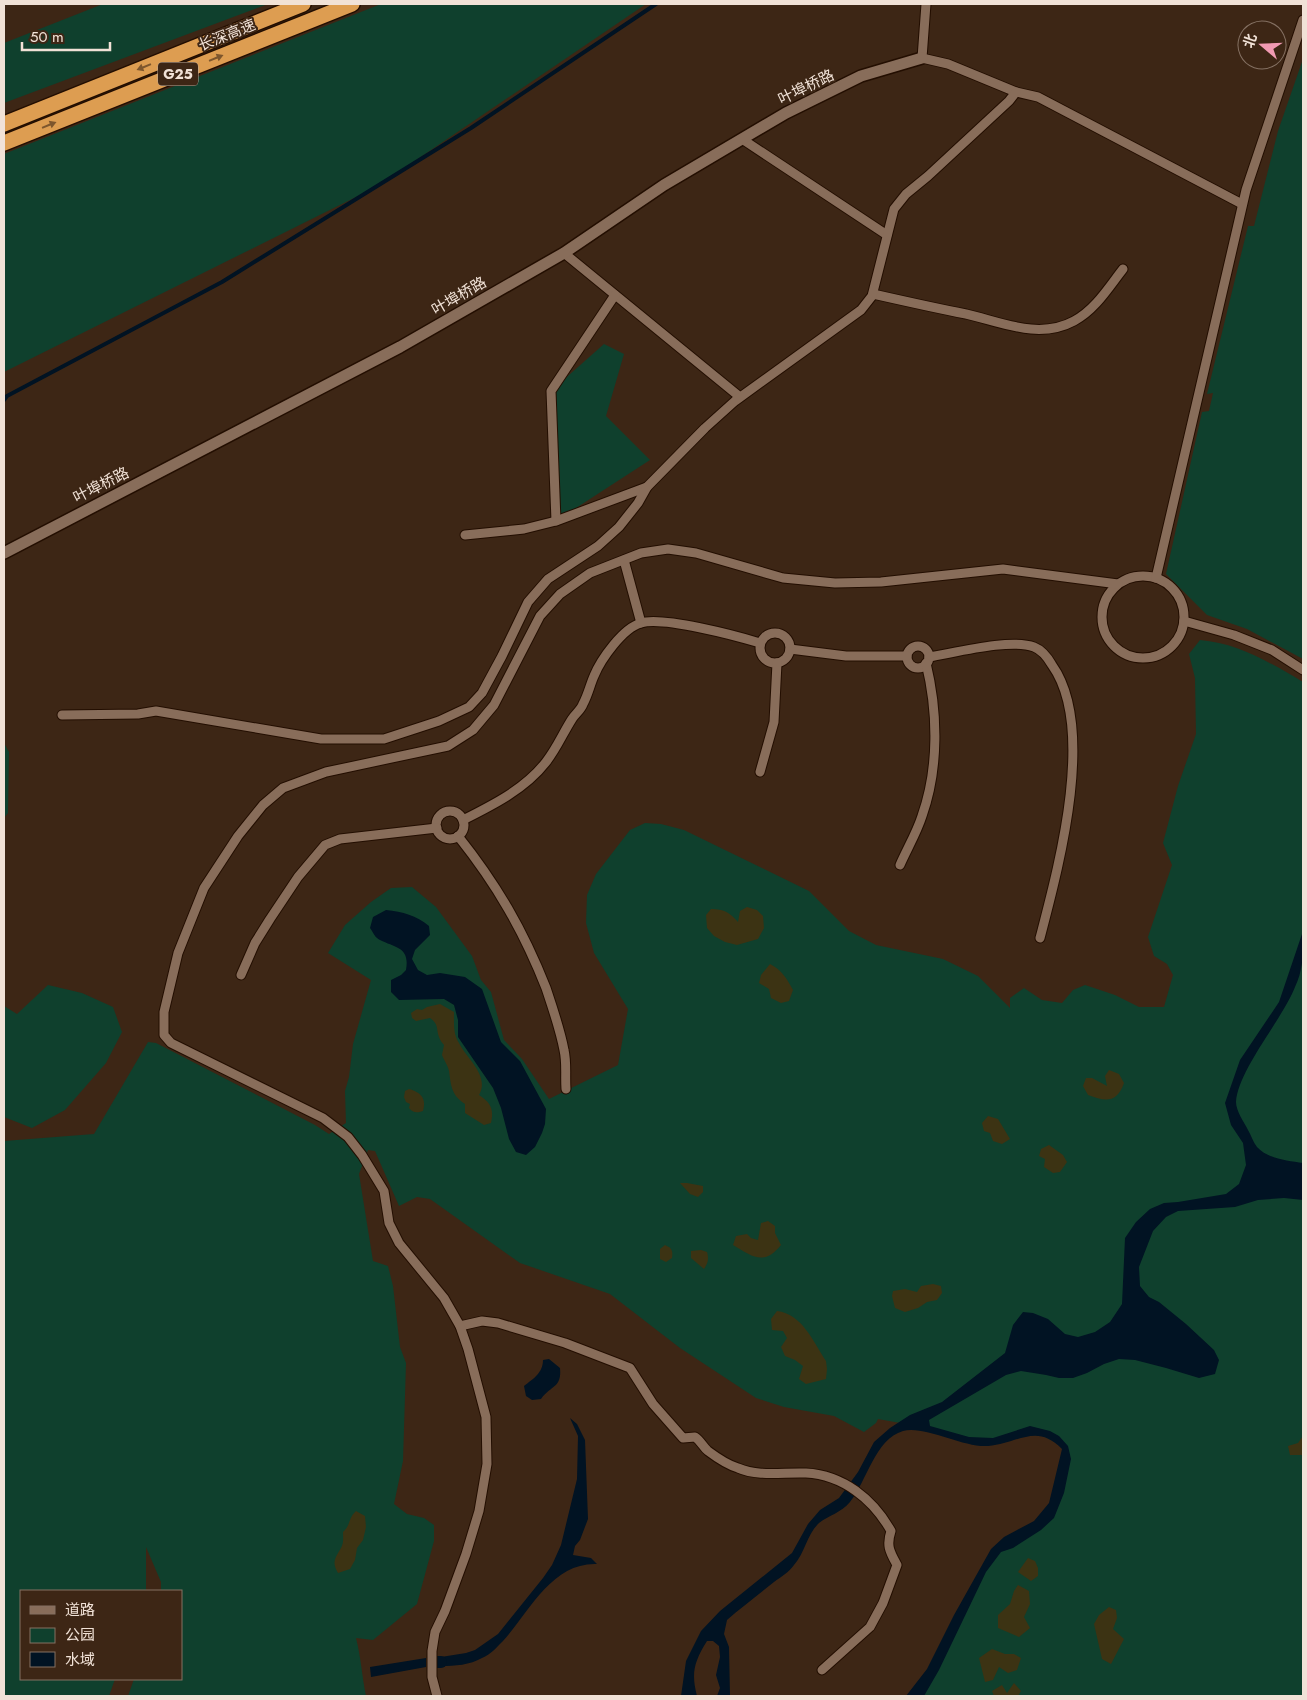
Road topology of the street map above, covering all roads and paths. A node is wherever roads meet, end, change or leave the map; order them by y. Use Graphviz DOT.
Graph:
graph roads {
  1 [pos="303,4"];
  2 [pos="352,4"];
  3 [pos="926,4"];
  4 [pos="1303,20"];
  5 [pos="922,58"];
  6 [pos="1016,92"];
  7 [pos="4,124"];
  8 [pos="742,139"];
  9 [pos="4,143"];
  10 [pos="1242,204"];
  11 [pos="887,235"];
  12 [pos="564,253"];
  13 [pos="1124,269"];
  14 [pos="872,294"];
  15 [pos="615,295"];
  16 [pos="740,397"];
  17 [pos="647,487"];
  18 [pos="556,521"];
  19 [pos="465,535"];
  20 [pos="4,553"];
  21 [pos="624,560"];
  22 [pos="1156,578"];
  23 [pos="1118,584"];
  24 [pos="1184,621"];
  25 [pos="641,622"];
  26 [pos="760,643"];
  27 [pos="790,649"];
  28 [pos="907,656"];
  29 [pos="927,660"];
  30 [pos="777,663"];
  31 [pos="1303,670"];
  32 [pos="62,715"];
  33 [pos="760,772"];
  34 [pos="463,820"];
  35 [pos="437,828"];
  36 [pos="458,836"];
  37 [pos="900,865"];
  38 [pos="1040,938"];
  39 [pos="241,976"];
  40 [pos="566,1089"];
  41 [pos="460,1326"];
  42 [pos="822,1670"];
  43 [pos="437,1696"];
  1 -- 7 [label="highway, 长深高速 / G25, one-way"];
  9 -- 2 [label="highway, 长深高速 / G25, one-way"];
  3 -- 5 [label="street"];
  4 -- 10 [label="street"];
  5 -- 6 [label="street"];
  5 -- 8 [label="street, 叶埠桥路"];
  6 -- 10 [label="street"];
  6 -- 11 [label="street"];
  8 -- 11 [label="street"];
  8 -- 12 [label="street, 叶埠桥路"];
  10 -- 22 [label="street"];
  11 -- 14 [label="street"];
  12 -- 15 [label="street"];
  12 -- 20 [label="street, 叶埠桥路"];
  13 -- 14 [label="street"];
  14 -- 16 [label="street"];
  15 -- 16 [label="street"];
  15 -- 18 [label="street"];
  16 -- 17 [label="street"];
  17 -- 18 [label="street"];
  17 -- 32 [label="street"];
  18 -- 19 [label="street"];
  21 -- 23 [label="street"];
  21 -- 25 [label="street"];
  21 -- 41 [label="street"];
  22 -- 23 [label="street"];
  22 -- 24 [label="street"];
  23 -- 24 [label="street"];
  24 -- 31 [label="street"];
  25 -- 26 [label="street"];
  25 -- 34 [label="street"];
  26 -- 27 [label="street"];
  26 -- 30 [label="street"];
  27 -- 28 [label="street"];
  27 -- 30 [label="street"];
  28 -- 29 [label="street"];
  28 -- 29 [label="street"];
  29 -- 37 [label="street"];
  29 -- 38 [label="street"];
  30 -- 33 [label="street"];
  34 -- 35 [label="street"];
  34 -- 36 [label="street"];
  35 -- 36 [label="street"];
  35 -- 39 [label="street"];
  36 -- 40 [label="street"];
  41 -- 42 [label="street"];
  41 -- 43 [label="street"];
}
